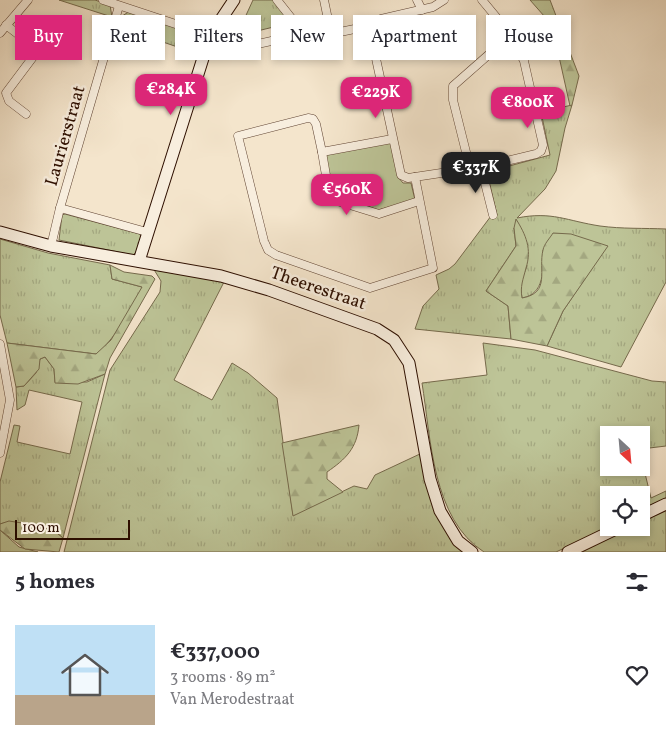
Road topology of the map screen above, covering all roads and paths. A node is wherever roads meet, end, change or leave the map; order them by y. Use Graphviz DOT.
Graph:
graph roads {
  1 [pos="28,0"];
  2 [pos="103,0"];
  3 [pos="234,0"];
  4 [pos="277,0"];
  5 [pos="324,0"];
  6 [pos="418,0"];
  7 [pos="444,0"];
  8 [pos="482,0"];
  9 [pos="129,4"];
  10 [pos="119,6"];
  11 [pos="422,10"];
  12 [pos="224,15"];
  13 [pos="289,15"];
  14 [pos="327,15"];
  15 [pos="399,15"];
  16 [pos="494,15"];
  17 [pos="175,22"];
  18 [pos="6,25"];
  19 [pos="0,33"];
  20 [pos="486,57"];
  21 [pos="202,60"];
  22 [pos="376,60"];
  23 [pos="524,60"];
  24 [pos="26,114"];
  25 [pos="392,139"];
  26 [pos="322,152"];
  27 [pos="481,167"];
  28 [pos="470,168"];
  29 [pos="415,177"];
  30 [pos="419,201"];
  31 [pos="60,208"];
  32 [pos="493,215"];
  33 [pos="0,232"];
  34 [pos="147,232"];
  35 [pos="51,246"];
  36 [pos="139,261"];
  37 [pos="0,344"];
  38 [pos="0,453"];
  39 [pos="666,504"];
  40 [pos="650,512"];
  41 [pos="601,536"];
  42 [pos="472,552"];
  43 [pos="568,552"];
  1 -- 18 [label="street"];
  2 -- 10 [label="street"];
  3 -- 12 [label="main road"];
  4 -- 13 [label="street"];
  5 -- 14 [label="street"];
  6 -- 11 [label="street"];
  7 -- 11 [label="street"];
  8 -- 16 [label="street"];
  9 -- 10 [label="street"];
  9 -- 17 [label="street"];
  10 -- 31 [label="street, Laurierstraat"];
  11 -- 15 [label="street"];
  18 -- 19 [label="street"];
  18 -- 24 [label="street"];
  20 -- 28 [label="street"];
  21 -- 34 [label="main road"];
  22 -- 25 [label="street"];
  23 -- 27 [label="street"];
  25 -- 26 [label="street"];
  25 -- 29 [label="street"];
  26 -- 30 [label="street"];
  26 -- 30 [label="street"];
  27 -- 28 [label="street"];
  27 -- 32 [label="street"];
  28 -- 29 [label="street"];
  29 -- 30 [label="street"];
  31 -- 34 [label="street"];
  31 -- 35 [label="street, Laurierstraat"];
  33 -- 35 [label="main road, Theerestraat"];
  34 -- 36 [label="main road"];
  35 -- 36 [label="main road, Theerestraat"];
  36 -- 42 [label="main road, Theerestraat"];
  37 -- 38 [label="street"];
  39 -- 40 [label="main road"];
  41 -- 43 [label="main road"];
}
